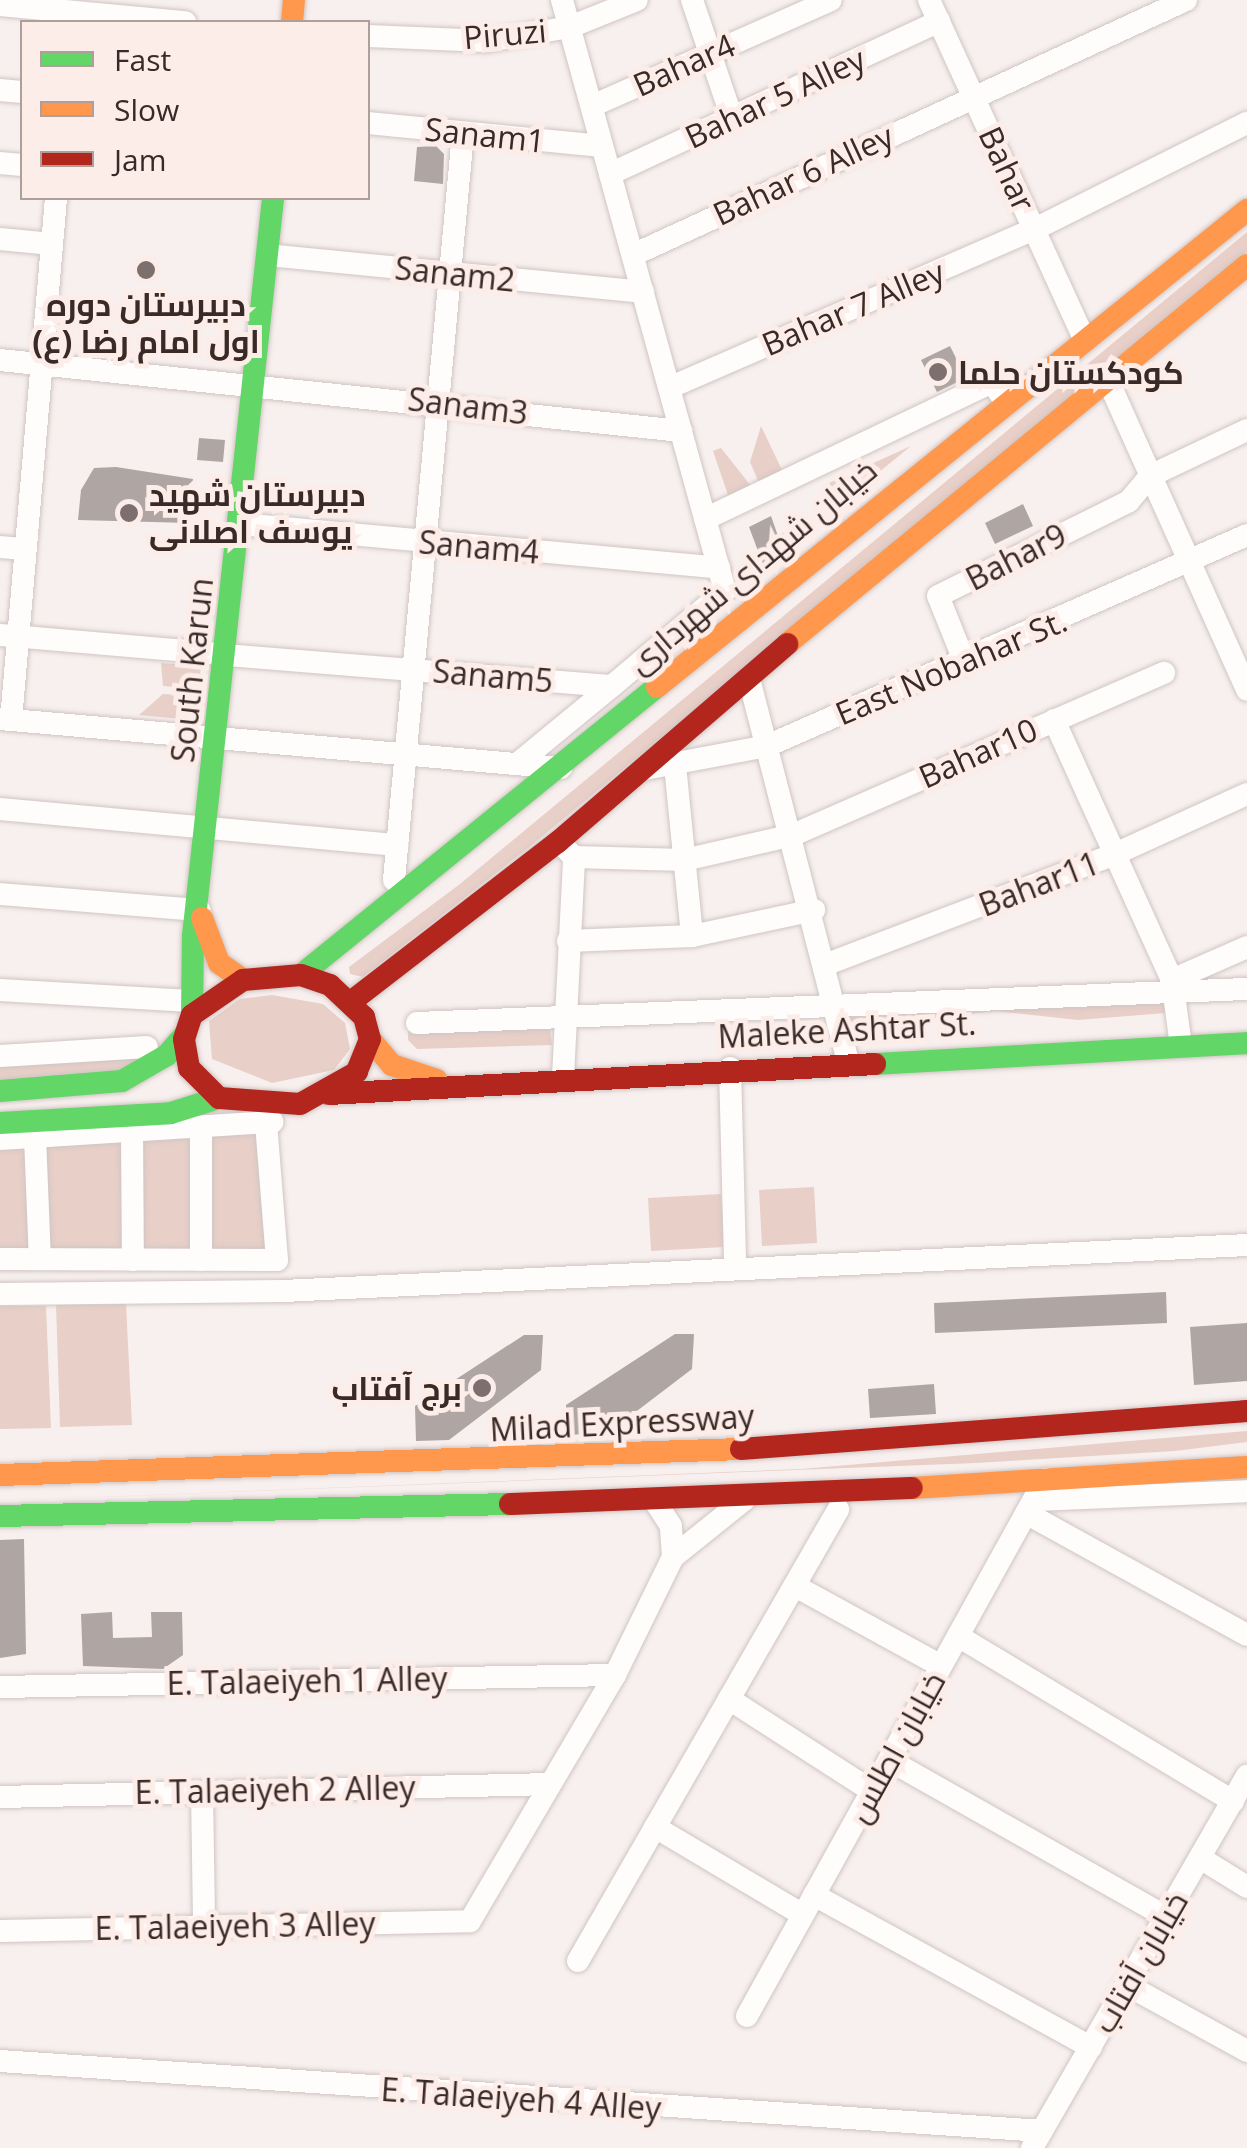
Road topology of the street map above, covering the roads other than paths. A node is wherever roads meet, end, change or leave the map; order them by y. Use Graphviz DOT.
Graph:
graph roads {
  1 [pos="562,0"];
  2 [pos="638,0"];
  3 [pos="692,0"];
  4 [pos="832,0"];
  5 [pos="1186,0"];
  6 [pos="11,4"];
  7 [pos="934,11"];
  8 [pos="166,20"];
  9 [pos="570,27"];
  10 [pos="370,36"];
  11 [pos="710,53"];
  12 [pos="974,96"];
  13 [pos="592,106"];
  14 [pos="732,118"];
  15 [pos="370,123"];
  16 [pos="1247,123"];
  17 [pos="464,133"];
  18 [pos="602,146"];
  19 [pos="610,174"];
  20 [pos="56,200"];
  21 [pos="273,200"];
  22 [pos="1247,210"];
  23 [pos="1035,230"];
  24 [pos="0,239"];
  25 [pos="52,244"];
  26 [pos="267,255"];
  27 [pos="633,255"];
  28 [pos="1247,266"];
  29 [pos="450,274"];
  30 [pos="643,292"];
  31 [pos="1084,338"];
  32 [pos="0,360"];
  33 [pos="39,364"];
  34 [pos="1106,376"];
  35 [pos="254,382"];
  36 [pos="671,386"];
  37 [pos="1006,401"];
  38 [pos="438,402"];
  39 [pos="1247,430"];
  40 [pos="681,431"];
  41 [pos="1150,476"];
  42 [pos="705,519"];
  43 [pos="240,524"];
  44 [pos="1247,535"];
  45 [pos="426,542"];
  46 [pos="0,547"];
  47 [pos="25,549"];
  48 [pos="1188,563"];
  49 [pos="722,580"];
  50 [pos="9,636"];
  51 [pos="218,654"];
  52 [pos="965,663"];
  53 [pos="414,669"];
  54 [pos="1164,672"];
  55 [pos="749,679"];
  56 [pos="612,686"];
  57 [pos="1247,690"];
  58 [pos="6,719"];
  59 [pos="1054,720"];
  60 [pos="217,738"];
  61 [pos="767,746"];
  62 [pos="406,754"];
  63 [pos="518,764"];
  64 [pos="675,764"];
  65 [pos="562,768"];
  66 [pos="645,769"];
  67 [pos="1247,794"];
  68 [pos="0,809"];
  69 [pos="208,828"];
  70 [pos="792,835"];
  71 [pos="398,845"];
  72 [pos="566,849"];
  73 [pos="1113,856"];
  74 [pos="684,860"];
  75 [pos="394,880"];
  76 [pos="0,894"];
  77 [pos="200,910"];
  78 [pos="814,910"];
  79 [pos="692,936"];
  80 [pos="568,941"];
  81 [pos="1247,947"];
  82 [pos="827,964"];
  83 [pos="301,975"];
  84 [pos="243,980"];
  85 [pos="1173,985"];
  86 [pos="1247,989"];
  87 [pos="0,990"];
  88 [pos="352,1001"];
  89 [pos="838,1007"];
  90 [pos="189,1016"];
  91 [pos="563,1018"];
  92 [pos="417,1023"];
  93 [pos="370,1038"];
  94 [pos="1247,1043"];
  95 [pos="1181,1046"];
  96 [pos="147,1047"];
  97 [pos="0,1056"];
  98 [pos="848,1061"];
  99 [pos="730,1068"];
  100 [pos="563,1077"];
  101 [pos="450,1084"];
  102 [pos="0,1091"];
  103 [pos="329,1094"];
  104 [pos="218,1098"];
  105 [pos="270,1117"];
  106 [pos="0,1123"];
  107 [pos="201,1126"];
  108 [pos="132,1131"];
  109 [pos="35,1137"];
  110 [pos="0,1139"];
  111 [pos="1247,1245"];
  112 [pos="0,1259"];
  113 [pos="40,1259"];
  114 [pos="132,1260"];
  115 [pos="201,1260"];
  116 [pos="735,1265"];
  117 [pos="283,1290"];
  118 [pos="0,1294"];
  119 [pos="1247,1410"];
  120 [pos="1247,1467"];
  121 [pos="0,1475"];
  122 [pos="1247,1491"];
  123 [pos="1035,1497"];
  124 [pos="748,1498"];
  125 [pos="654,1500"];
  126 [pos="838,1510"];
  127 [pos="728,1513"];
  128 [pos="0,1516"];
  129 [pos="672,1557"];
  130 [pos="794,1586"];
  131 [pos="1247,1635"];
  132 [pos="958,1636"];
  133 [pos="941,1666"];
  134 [pos="615,1675"];
  135 [pos="0,1687"];
  136 [pos="729,1699"];
  137 [pos="888,1760"];
  138 [pos="1247,1776"];
  139 [pos="550,1784"];
  140 [pos="872,1791"];
  141 [pos="202,1792"];
  142 [pos="0,1796"];
  143 [pos="1233,1801"];
  144 [pos="655,1827"];
  145 [pos="1200,1858"];
  146 [pos="1247,1887"];
  147 [pos="808,1905"];
  148 [pos="1166,1918"];
  149 [pos="204,1926"];
  150 [pos="0,1931"];
  151 [pos="578,1960"];
  152 [pos="1127,1984"];
  153 [pos="747,2016"];
  154 [pos="1090,2047"];
  155 [pos="1247,2051"];
  156 [pos="0,2061"];
  157 [pos="1037,2140"];
  1 -- 9 [label="street"];
  2 -- 9 [label="street, Piruzi"];
  3 -- 11 [label="street"];
  4 -- 11 [label="street, Bahar4"];
  5 -- 12 [label="street, Bahar 6 Alley"];
  6 -- 8 [label="street"];
  7 -- 12 [label="street, Bahar"];
  7 -- 14 [label="street, Bahar 5 Alley"];
  9 -- 10 [label="street, Piruzi"];
  9 -- 13 [label="street"];
  11 -- 13 [label="street, Bahar4"];
  11 -- 14 [label="street"];
  12 -- 23 [label="street, Bahar"];
  12 -- 27 [label="street, Bahar 6 Alley"];
  13 -- 18 [label="street"];
  14 -- 19 [label="street, Bahar 5 Alley"];
  15 -- 17 [label="street, Sanam1"];
  16 -- 23 [label="street, Bahar 7 Alley"];
  17 -- 18 [label="street, Sanam1"];
  17 -- 29 [label="street"];
  18 -- 19 [label="street"];
  19 -- 27 [label="street"];
  20 -- 25 [label="street"];
  21 -- 26 [label="main road, South Karun"];
  22 -- 31 [label="main road, خیابان شهدای شهرداری"];
  23 -- 31 [label="street, Bahar"];
  23 -- 36 [label="street, Bahar 7 Alley"];
  24 -- 25 [label="street"];
  25 -- 33 [label="street"];
  26 -- 29 [label="street, Sanam2"];
  26 -- 35 [label="main road, South Karun"];
  27 -- 30 [label="street"];
  28 -- 34 [label="main road"];
  29 -- 30 [label="street, Sanam2"];
  29 -- 38 [label="street"];
  30 -- 36 [label="street"];
  31 -- 37 [label="main road, خیابان شهدای شهرداری"];
  32 -- 33 [label="street, Sanam3"];
  33 -- 35 [label="street, Sanam3"];
  33 -- 47 [label="street"];
  34 -- 41 [label="street"];
  34 -- 55 [label="main road"];
  35 -- 38 [label="street, Sanam3"];
  35 -- 43 [label="main road, South Karun"];
  36 -- 40 [label="street"];
  37 -- 42 [label="street"];
  37 -- 65 [label="main road, خیابان شهدای شهرداری"];
  38 -- 40 [label="street, Sanam3"];
  38 -- 45 [label="street"];
  39 -- 41 [label="street"];
  40 -- 42 [label="street"];
  41 -- 48 [label="street"];
  41 -- 52 [label="street, Bahar9"];
  42 -- 49 [label="street"];
  43 -- 45 [label="street, Sanam4"];
  43 -- 51 [label="main road, South Karun"];
  44 -- 48 [label="street, East Nobahar St."];
  45 -- 49 [label="street, Sanam4"];
  45 -- 53 [label="street"];
  46 -- 47 [label="street"];
  47 -- 50 [label="street"];
  48 -- 52 [label="street, East Nobahar St."];
  48 -- 57 [label="street"];
  49 -- 56 [label="street"];
  50 -- 51 [label="street, Sanam5"];
  50 -- 58 [label="street"];
  51 -- 53 [label="street, Sanam5"];
  51 -- 60 [label="main road, South Karun"];
  52 -- 61 [label="street, East Nobahar St."];
  53 -- 56 [label="street, Sanam5"];
  53 -- 62 [label="street"];
  54 -- 59 [label="street, Bahar10"];
  55 -- 61 [label="street"];
  55 -- 66 [label="main road"];
  56 -- 63 [label="street"];
  58 -- 60 [label="street"];
  59 -- 70 [label="street, Bahar10"];
  59 -- 73 [label="street"];
  60 -- 62 [label="street"];
  60 -- 69 [label="main road, South Karun"];
  61 -- 64 [label="street, East Nobahar St."];
  61 -- 70 [label="street"];
  62 -- 63 [label="street"];
  62 -- 71 [label="street"];
  63 -- 65 [label="street"];
  64 -- 66 [label="street, East Nobahar St."];
  64 -- 74 [label="street"];
  65 -- 83 [label="main road, خیابان شهدای شهرداری"];
  66 -- 72 [label="main road"];
  67 -- 73 [label="street, Bahar11"];
  68 -- 69 [label="street"];
  69 -- 71 [label="street"];
  69 -- 77 [label="main road, South Karun"];
  70 -- 74 [label="street, Bahar10"];
  70 -- 78 [label="street"];
  71 -- 75 [label="street"];
  72 -- 74 [label="street, Bahar10"];
  72 -- 80 [label="street"];
  72 -- 88 [label="main road"];
  73 -- 82 [label="street, Bahar11"];
  73 -- 85 [label="street"];
  74 -- 79 [label="street"];
  76 -- 77 [label="street"];
  77 -- 84 [label="main road"];
  77 -- 90 [label="main road, South Karun"];
  78 -- 79 [label="street"];
  78 -- 82 [label="street"];
  79 -- 80 [label="street"];
  80 -- 91 [label="street"];
  81 -- 85 [label="street"];
  82 -- 89 [label="street"];
  83 -- 84 [label="main road"];
  83 -- 88 [label="main road"];
  84 -- 90 [label="main road"];
  85 -- 86 [label="street"];
  85 -- 89 [label="street"];
  85 -- 95 [label="street"];
  87 -- 90 [label="street"];
  88 -- 93 [label="main road"];
  89 -- 91 [label="street"];
  89 -- 98 [label="street"];
  90 -- 102 [label="main road"];
  90 -- 104 [label="main road"];
  91 -- 92 [label="street"];
  91 -- 100 [label="street"];
  93 -- 101 [label="main road, Maleke Ashtar St."];
  93 -- 103 [label="main road"];
  94 -- 95 [label="main road, Maleke Ashtar St."];
  95 -- 98 [label="main road, Maleke Ashtar St."];
  96 -- 97 [label="street"];
  98 -- 99 [label="main road, Maleke Ashtar St."];
  99 -- 100 [label="main road, Maleke Ashtar St."];
  99 -- 116 [label="street"];
  100 -- 101 [label="main road, Maleke Ashtar St."];
  101 -- 103 [label="main road, Maleke Ashtar St."];
  103 -- 105 [label="main road"];
  104 -- 105 [label="main road"];
  104 -- 106 [label="main road"];
  105 -- 107 [label="street"];
  105 -- 115 [label="street"];
  105 -- 117 [label="street"];
  107 -- 108 [label="street"];
  107 -- 115 [label="street"];
  108 -- 109 [label="street"];
  108 -- 114 [label="street"];
  109 -- 110 [label="street"];
  109 -- 113 [label="street"];
  111 -- 116 [label="street"];
  112 -- 113 [label="street"];
  113 -- 114 [label="street"];
  114 -- 115 [label="street"];
  116 -- 117 [label="street"];
  117 -- 118 [label="street"];
  119 -- 121 [label="main road, Milad Expressway"];
  120 -- 123 [label="main road"];
  122 -- 123 [label="street"];
  123 -- 124 [label="main road"];
  123 -- 126 [label="street"];
  123 -- 131 [label="street"];
  123 -- 132 [label="street, خیابان اطلس"];
  124 -- 125 [label="main road"];
  124 -- 127 [label="street"];
  125 -- 128 [label="main road"];
  125 -- 129 [label="street"];
  126 -- 127 [label="street"];
  126 -- 130 [label="street"];
  127 -- 129 [label="street"];
  129 -- 134 [label="street"];
  130 -- 133 [label="street"];
  130 -- 136 [label="street"];
  132 -- 133 [label="street, خیابان اطلس"];
  132 -- 143 [label="street"];
  133 -- 137 [label="street, خیابان اطلس"];
  134 -- 135 [label="street, E. Talaeiyeh 1 Alley"];
  134 -- 139 [label="street"];
  136 -- 140 [label="street"];
  136 -- 144 [label="street"];
  137 -- 140 [label="street, خیابان اطلس"];
  137 -- 148 [label="street"];
  138 -- 143 [label="street, خیابان آفتاب"];
  139 -- 141 [label="street, E. Talaeiyeh 2 Alley"];
  139 -- 149 [label="street, E. Talaeiyeh 3 Alley"];
  140 -- 147 [label="street, خیابان اطلس"];
  141 -- 142 [label="street, E. Talaeiyeh 2 Alley"];
  141 -- 149 [label="street"];
  143 -- 145 [label="street, خیابان آفتاب"];
  144 -- 147 [label="street"];
  144 -- 151 [label="street"];
  145 -- 146 [label="street"];
  145 -- 148 [label="street, خیابان آفتاب"];
  147 -- 153 [label="street, خیابان اطلس"];
  147 -- 154 [label="street"];
  148 -- 152 [label="street, خیابان آفتاب"];
  149 -- 150 [label="street, E. Talaeiyeh 3 Alley"];
  152 -- 154 [label="street, خیابان آفتاب"];
  152 -- 155 [label="street"];
  154 -- 157 [label="street, خیابان آفتاب"];
  156 -- 157 [label="street, E. Talaeiyeh 4 Alley"];
}
